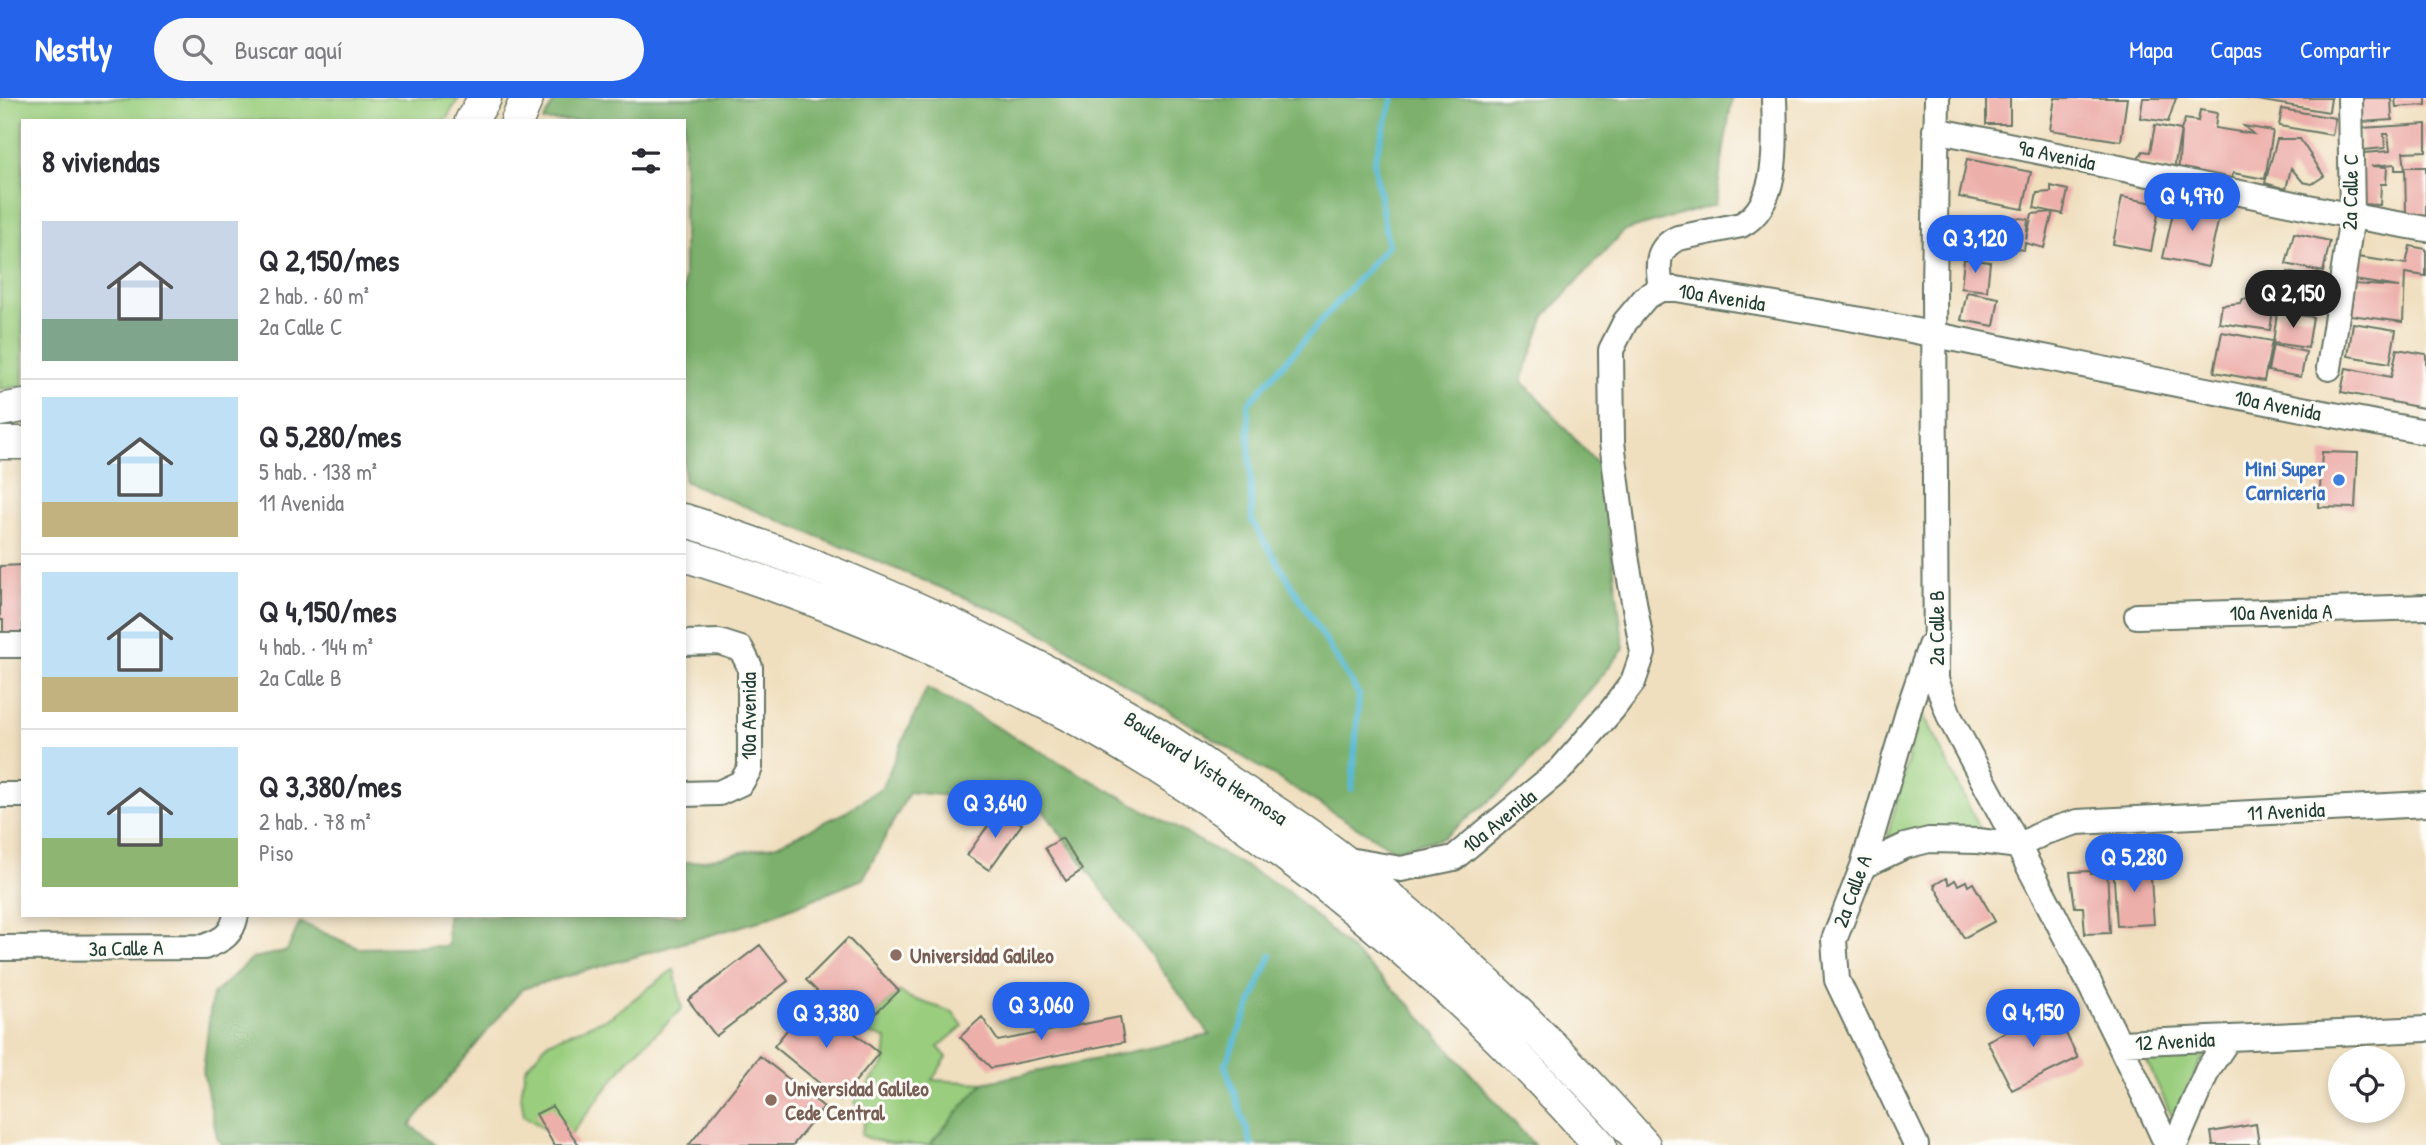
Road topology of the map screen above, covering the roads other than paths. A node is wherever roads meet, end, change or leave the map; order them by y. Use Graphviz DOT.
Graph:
graph roads {
  1 [pos="485,98"];
  2 [pos="527,98"];
  3 [pos="1774,98"];
  4 [pos="1937,98"];
  5 [pos="2350,98"];
  6 [pos="472,119"];
  7 [pos="518,119"];
  8 [pos="1935,130"];
  9 [pos="2353,216"];
  10 [pos="2426,229"];
  11 [pos="1661,289"];
  12 [pos="1934,335"];
  13 [pos="2329,368"];
  14 [pos="21,406"];
  15 [pos="0,410"];
  16 [pos="2426,432"];
  17 [pos="0,443"];
  18 [pos="21,443"];
  19 [pos="21,463"];
  20 [pos="0,464"];
  21 [pos="686,521"];
  22 [pos="686,556"];
  23 [pos="2426,607"];
  24 [pos="2137,616"];
  25 [pos="1936,629"];
  26 [pos="686,643"];
  27 [pos="0,645"];
  28 [pos="21,645"];
  29 [pos="686,794"];
  30 [pos="0,795"];
  31 [pos="21,795"];
  32 [pos="2426,804"];
  33 [pos="2019,846"];
  34 [pos="1342,859"];
  35 [pos="1863,866"];
  36 [pos="236,917"];
  37 [pos="0,948"];
  38 [pos="2426,1029"];
  39 [pos="2229,1038"];
  40 [pos="2121,1043"];
  41 [pos="1600,1145"];
  42 [pos="1644,1145"];
  43 [pos="1916,1145"];
  44 [pos="2167,1145"];
  45 [pos="2175,1145"];
  1 -- 6 [label="main road"];
  2 -- 7 [label="main road"];
  3 -- 11 [label="street"];
  4 -- 8 [label="street, 2a Calle B"];
  5 -- 9 [label="street, 2a Calle C"];
  8 -- 9 [label="street, 9a Avenida"];
  8 -- 12 [label="street, 2a Calle B"];
  9 -- 10 [label="street, 9a Avenida"];
  9 -- 13 [label="street, 2a Calle C"];
  11 -- 12 [label="street, 10a Avenida"];
  11 -- 34 [label="street, 10a Avenida"];
  12 -- 16 [label="street, 10a Avenida"];
  12 -- 25 [label="street, 2a Calle B"];
  14 -- 15 [label="main road"];
  17 -- 18 [label="main road"];
  19 -- 20 [label="main road"];
  21 -- 34 [label="main road, Boulevard Vista Hermosa"];
  22 -- 41 [label="main road, Boulevard Vista Hermosa"];
  23 -- 24 [label="street, 10a Avenida A"];
  25 -- 33 [label="street, 2a Calle B"];
  25 -- 35 [label="street, 2a Calle A"];
  26 -- 29 [label="street, 10a Avenida"];
  27 -- 28 [label="street"];
  30 -- 31 [label="street"];
  32 -- 33 [label="street, 11 Avenida"];
  33 -- 35 [label="street"];
  33 -- 40 [label="street, 2a Calle B"];
  34 -- 42 [label="main road, Boulevard Vista Hermosa"];
  35 -- 43 [label="street, 2a Calle A"];
  36 -- 37 [label="street, 3a Calle A"];
  38 -- 39 [label="street, 12 Avenida"];
  39 -- 40 [label="street, 12 Avenida"];
  39 -- 45 [label="street, 12 Avenida"];
  40 -- 44 [label="street, 2a Calle B"];
}
